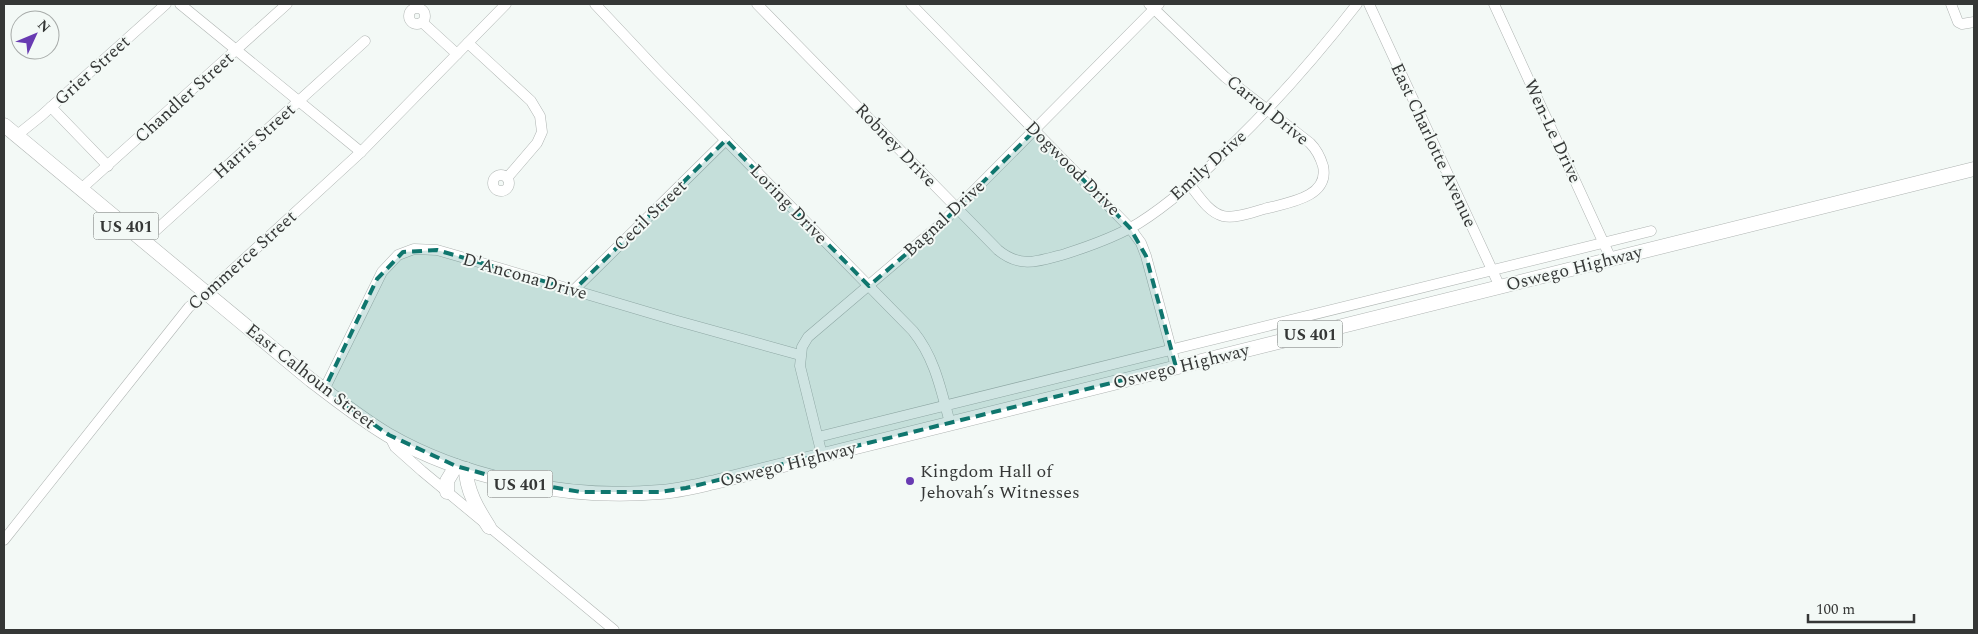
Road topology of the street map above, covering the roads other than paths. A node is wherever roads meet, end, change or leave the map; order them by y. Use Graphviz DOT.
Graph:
graph roads {
  1 [pos="166,4"];
  2 [pos="180,4"];
  3 [pos="287,4"];
  4 [pos="506,4"];
  5 [pos="595,4"];
  6 [pos="756,4"];
  7 [pos="911,4"];
  8 [pos="1357,4"];
  9 [pos="1369,4"];
  10 [pos="1494,4"];
  11 [pos="1951,4"];
  12 [pos="1154,5"];
  13 [pos="422,22"];
  14 [pos="1974,22"];
  15 [pos="365,42"];
  16 [pos="468,43"];
  17 [pos="236,50"];
  18 [pos="457,54"];
  19 [pos="299,101"];
  20 [pos="51,107"];
  21 [pos="1267,110"];
  22 [pos="4,125"];
  23 [pos="1035,130"];
  24 [pos="16,136"];
  25 [pos="726,140"];
  26 [pos="361,152"];
  27 [pos="108,166"];
  28 [pos="1974,169"];
  29 [pos="506,178"];
  30 [pos="1190,185"];
  31 [pos="82,190"];
  32 [pos="957,208"];
  33 [pos="1130,228"];
  34 [pos="1651,231"];
  35 [pos="144,241"];
  36 [pos="1604,242"];
  37 [pos="1611,259"];
  38 [pos="1492,270"];
  39 [pos="869,286"];
  40 [pos="1500,287"];
  41 [pos="574,290"];
  42 [pos="206,292"];
  43 [pos="1171,350"];
  44 [pos="800,355"];
  45 [pos="1176,368"];
  46 [pos="324,390"];
  47 [pos="945,405"];
  48 [pos="950,423"];
  49 [pos="389,435"];
  50 [pos="818,437"];
  51 [pos="822,455"];
  52 [pos="461,467"];
  53 [pos="499,478"];
  54 [pos="447,492"];
  55 [pos="475,503"];
  56 [pos="489,527"];
  57 [pos="4,540"];
  58 [pos="614,630"];
  1 -- 20 [label="street, Grier Street"];
  2 -- 17 [label="street"];
  3 -- 17 [label="street, Chandler Street"];
  4 -- 16 [label="street, Commerce Street"];
  5 -- 25 [label="street, Loring Drive"];
  6 -- 32 [label="street, Robney Drive"];
  7 -- 23 [label="street, Dogwood Drive"];
  8 -- 21 [label="street, Emily Drive"];
  9 -- 38 [label="street, East Charlotte Avenue"];
  10 -- 36 [label="street, Wen-Le Drive"];
  11 -- 14 [label="street"];
  12 -- 21 [label="street, Carrol Drive"];
  12 -- 23 [label="street, Bagnal Drive"];
  13 -- 18 [label="street"];
  15 -- 19 [label="street, Harris Street"];
  16 -- 18 [label="street, Commerce Street"];
  16 -- 29 [label="street"];
  17 -- 19 [label="street"];
  17 -- 27 [label="street, Chandler Street"];
  18 -- 26 [label="street, Commerce Street"];
  19 -- 26 [label="street"];
  19 -- 35 [label="street, Harris Street"];
  20 -- 24 [label="street, Grier Street"];
  20 -- 27 [label="street"];
  21 -- 30 [label="street, Emily Drive"];
  21 -- 30 [label="street, Carrol Drive"];
  22 -- 24 [label="main road, East Calhoun Street / US 401"];
  23 -- 32 [label="street, Bagnal Drive"];
  23 -- 33 [label="street, Dogwood Drive"];
  24 -- 31 [label="main road, East Calhoun Street / US 401"];
  25 -- 39 [label="street, Loring Drive"];
  25 -- 41 [label="street, Cecil Street"];
  26 -- 42 [label="street, Commerce Street"];
  27 -- 31 [label="street, Chandler Street"];
  28 -- 37 [label="main road, Oswego Highway / US 401"];
  30 -- 33 [label="street, Emily Drive"];
  31 -- 35 [label="main road, East Calhoun Street / US 401"];
  32 -- 33 [label="street, Robney Drive"];
  32 -- 39 [label="street, Bagnal Drive"];
  33 -- 43 [label="street, Dogwood Drive"];
  34 -- 36 [label="street, Oswego Highway"];
  35 -- 42 [label="main road, East Calhoun Street / US 401"];
  36 -- 37 [label="street, Wen-Le Drive"];
  36 -- 38 [label="street, Oswego Highway"];
  37 -- 40 [label="main road, Oswego Highway / US 401"];
  38 -- 40 [label="street, East Charlotte Avenue"];
  38 -- 43 [label="street, Oswego Highway"];
  39 -- 44 [label="street, Bagnal Drive"];
  39 -- 47 [label="street, Loring Drive"];
  40 -- 45 [label="main road, Oswego Highway / US 401"];
  41 -- 44 [label="street, D'Ancona Drive"];
  41 -- 46 [label="street, D'Ancona Drive"];
  42 -- 46 [label="main road, East Calhoun Street / US 401"];
  42 -- 57 [label="street, Commerce Street"];
  43 -- 45 [label="street, Dogwood Drive"];
  43 -- 47 [label="street, Oswego Highway"];
  44 -- 50 [label="street"];
  45 -- 48 [label="main road, Oswego Highway / US 401"];
  46 -- 49 [label="main road, East Calhoun Street / US 401"];
  47 -- 48 [label="street, Loring Drive"];
  47 -- 50 [label="street, Oswego Highway"];
  48 -- 51 [label="main road, Oswego Highway / US 401"];
  49 -- 52 [label="main road, Oswego Highway / US 401"];
  49 -- 54 [label="street, East Calhoun Street"];
  50 -- 51 [label="street"];
  51 -- 53 [label="main road, Oswego Highway / US 401"];
  52 -- 53 [label="main road, Oswego Highway / US 401"];
  52 -- 54 [label="main road"];
  52 -- 55 [label="main road"];
  53 -- 55 [label="main road"];
  54 -- 56 [label="street, East Calhoun Street"];
  55 -- 56 [label="main road"];
  56 -- 58 [label="street, East Calhoun Street"];
}
